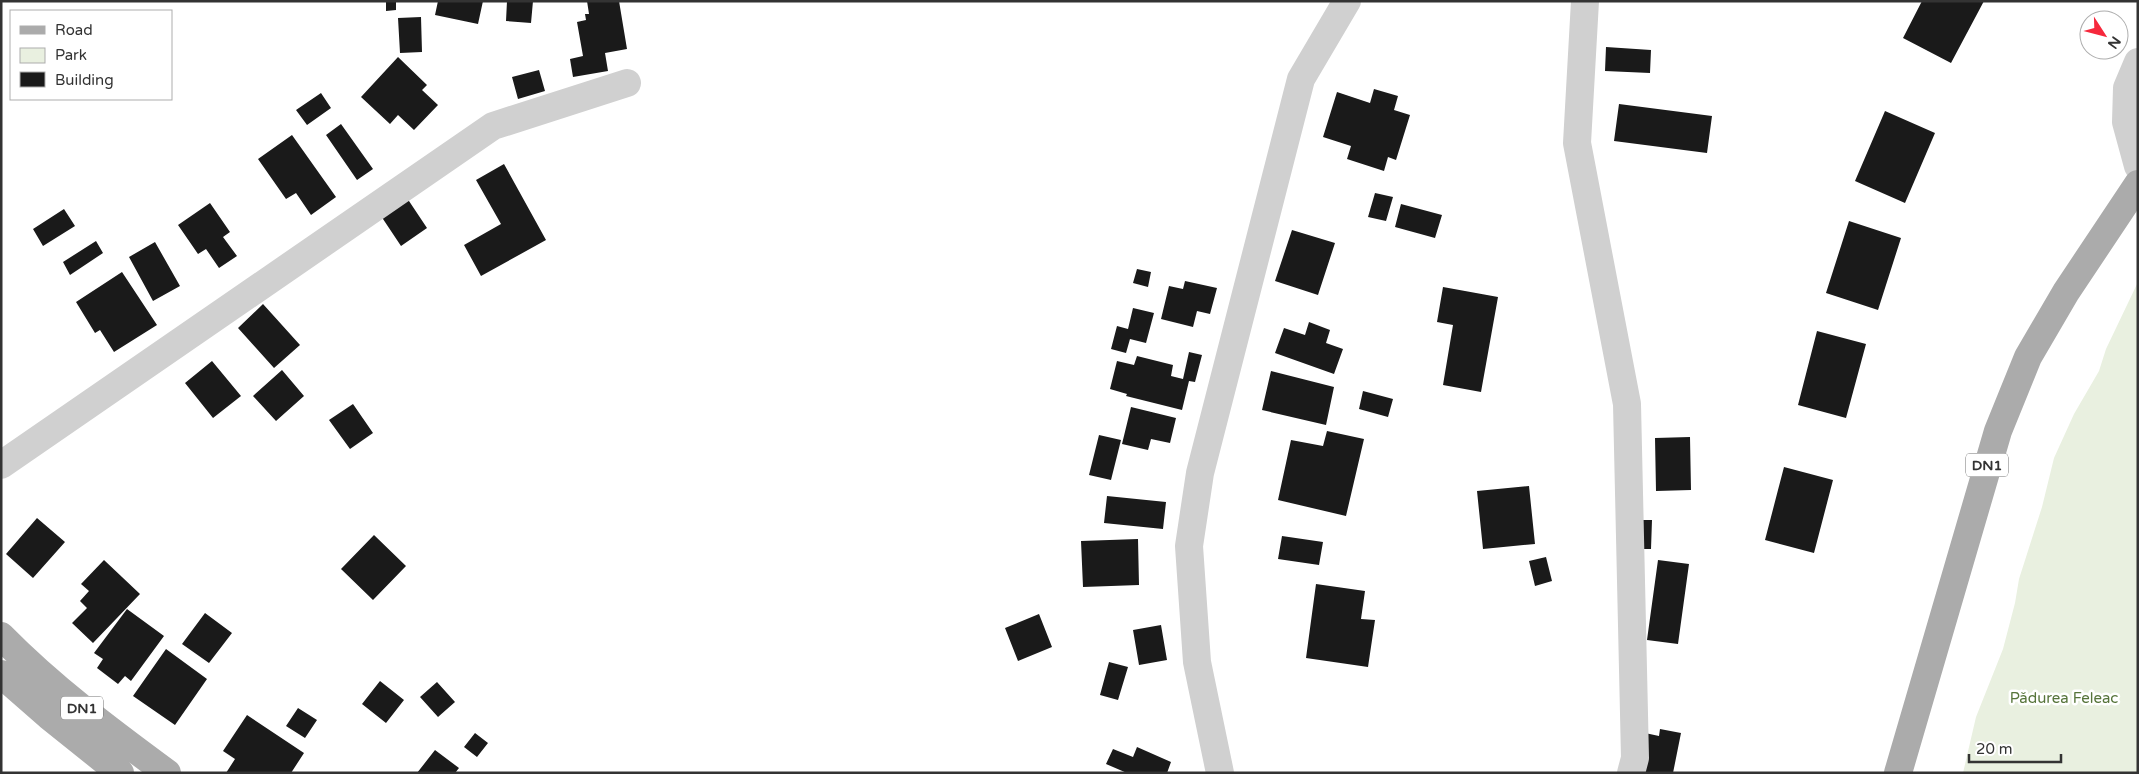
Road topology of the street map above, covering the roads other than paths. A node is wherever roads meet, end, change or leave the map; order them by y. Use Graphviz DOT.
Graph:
graph roads {
  1 [pos="1347,1"];
  2 [pos="1585,1"];
  3 [pos="2138,62"];
  4 [pos="627,83"];
  5 [pos="2138,166"];
  6 [pos="2138,184"];
  7 [pos="1,465"];
  8 [pos="1,636"];
  9 [pos="1,674"];
  10 [pos="120,773"];
  11 [pos="167,773"];
  12 [pos="1220,773"];
  13 [pos="1631,773"];
  14 [pos="1898,773"];
  1 -- 12 [label="street"];
  2 -- 13 [label="street"];
  3 -- 5 [label="street"];
  4 -- 7 [label="street"];
  6 -- 14 [label="main road, DN1"];
  8 -- 11 [label="main road, DN1"];
  9 -- 10 [label="main road, DN1"];
}
